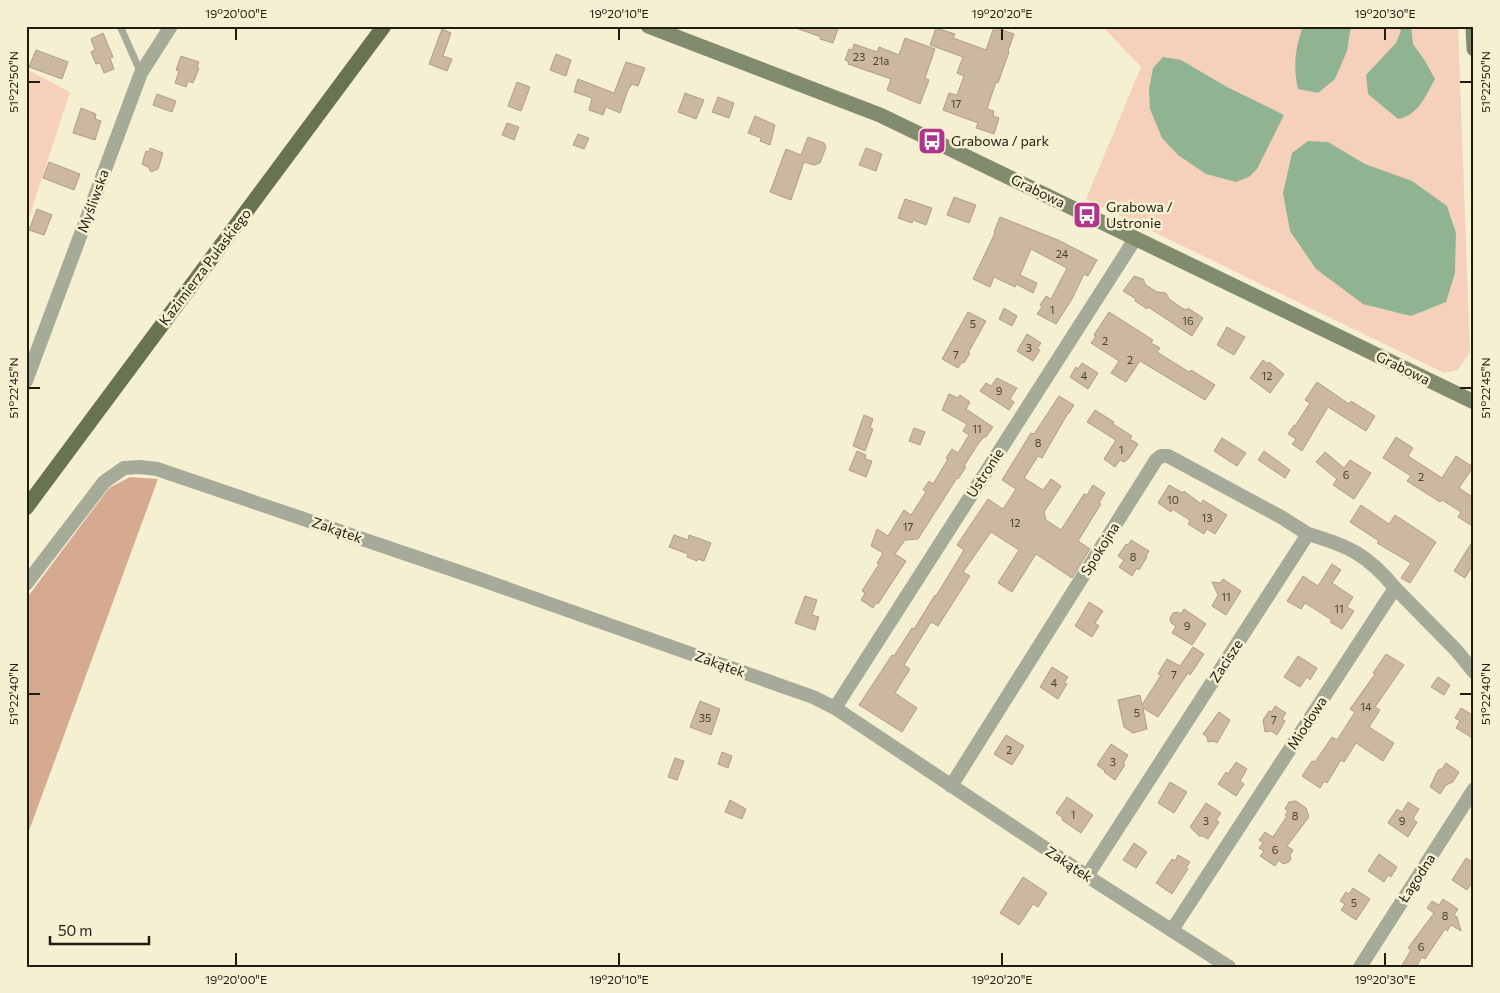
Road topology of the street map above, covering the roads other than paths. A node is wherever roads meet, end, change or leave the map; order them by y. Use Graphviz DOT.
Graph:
graph roads {
  1 [pos="120,26"];
  2 [pos="171,26"];
  3 [pos="384,26"];
  4 [pos="648,26"];
  5 [pos="1473,26"];
  6 [pos="1474,49"];
  7 [pos="141,73"];
  8 [pos="1135,239"];
  9 [pos="26,381"];
  10 [pos="1474,402"];
  11 [pos="26,508"];
  12 [pos="1308,534"];
  13 [pos="26,584"];
  14 [pos="1395,588"];
  15 [pos="1474,672"];
  16 [pos="835,708"];
  17 [pos="951,786"];
  18 [pos="1474,789"];
  19 [pos="1087,876"];
  20 [pos="1172,930"];
  21 [pos="1229,967"];
  22 [pos="1360,967"];
  1 -- 7 [label="lane"];
  2 -- 7 [label="street, Myśliwska"];
  3 -- 11 [label="main road, Kazimierza Pułaskiego"];
  4 -- 8 [label="street, Grabowa"];
  5 -- 6 [label="street"];
  7 -- 9 [label="street, Myśliwska"];
  8 -- 10 [label="street, Grabowa"];
  8 -- 16 [label="street, Ustronie"];
  12 -- 14 [label="street"];
  12 -- 17 [label="street, Spokojna"];
  12 -- 19 [label="street, Zacisze"];
  13 -- 16 [label="street, Zakątek"];
  14 -- 15 [label="street"];
  14 -- 20 [label="street, Miodowa"];
  16 -- 17 [label="street, Zakątek"];
  17 -- 19 [label="street, Zakątek"];
  18 -- 22 [label="street, Łagodna"];
  19 -- 20 [label="street, Zakątek"];
  20 -- 21 [label="street, Zakątek"];
}
